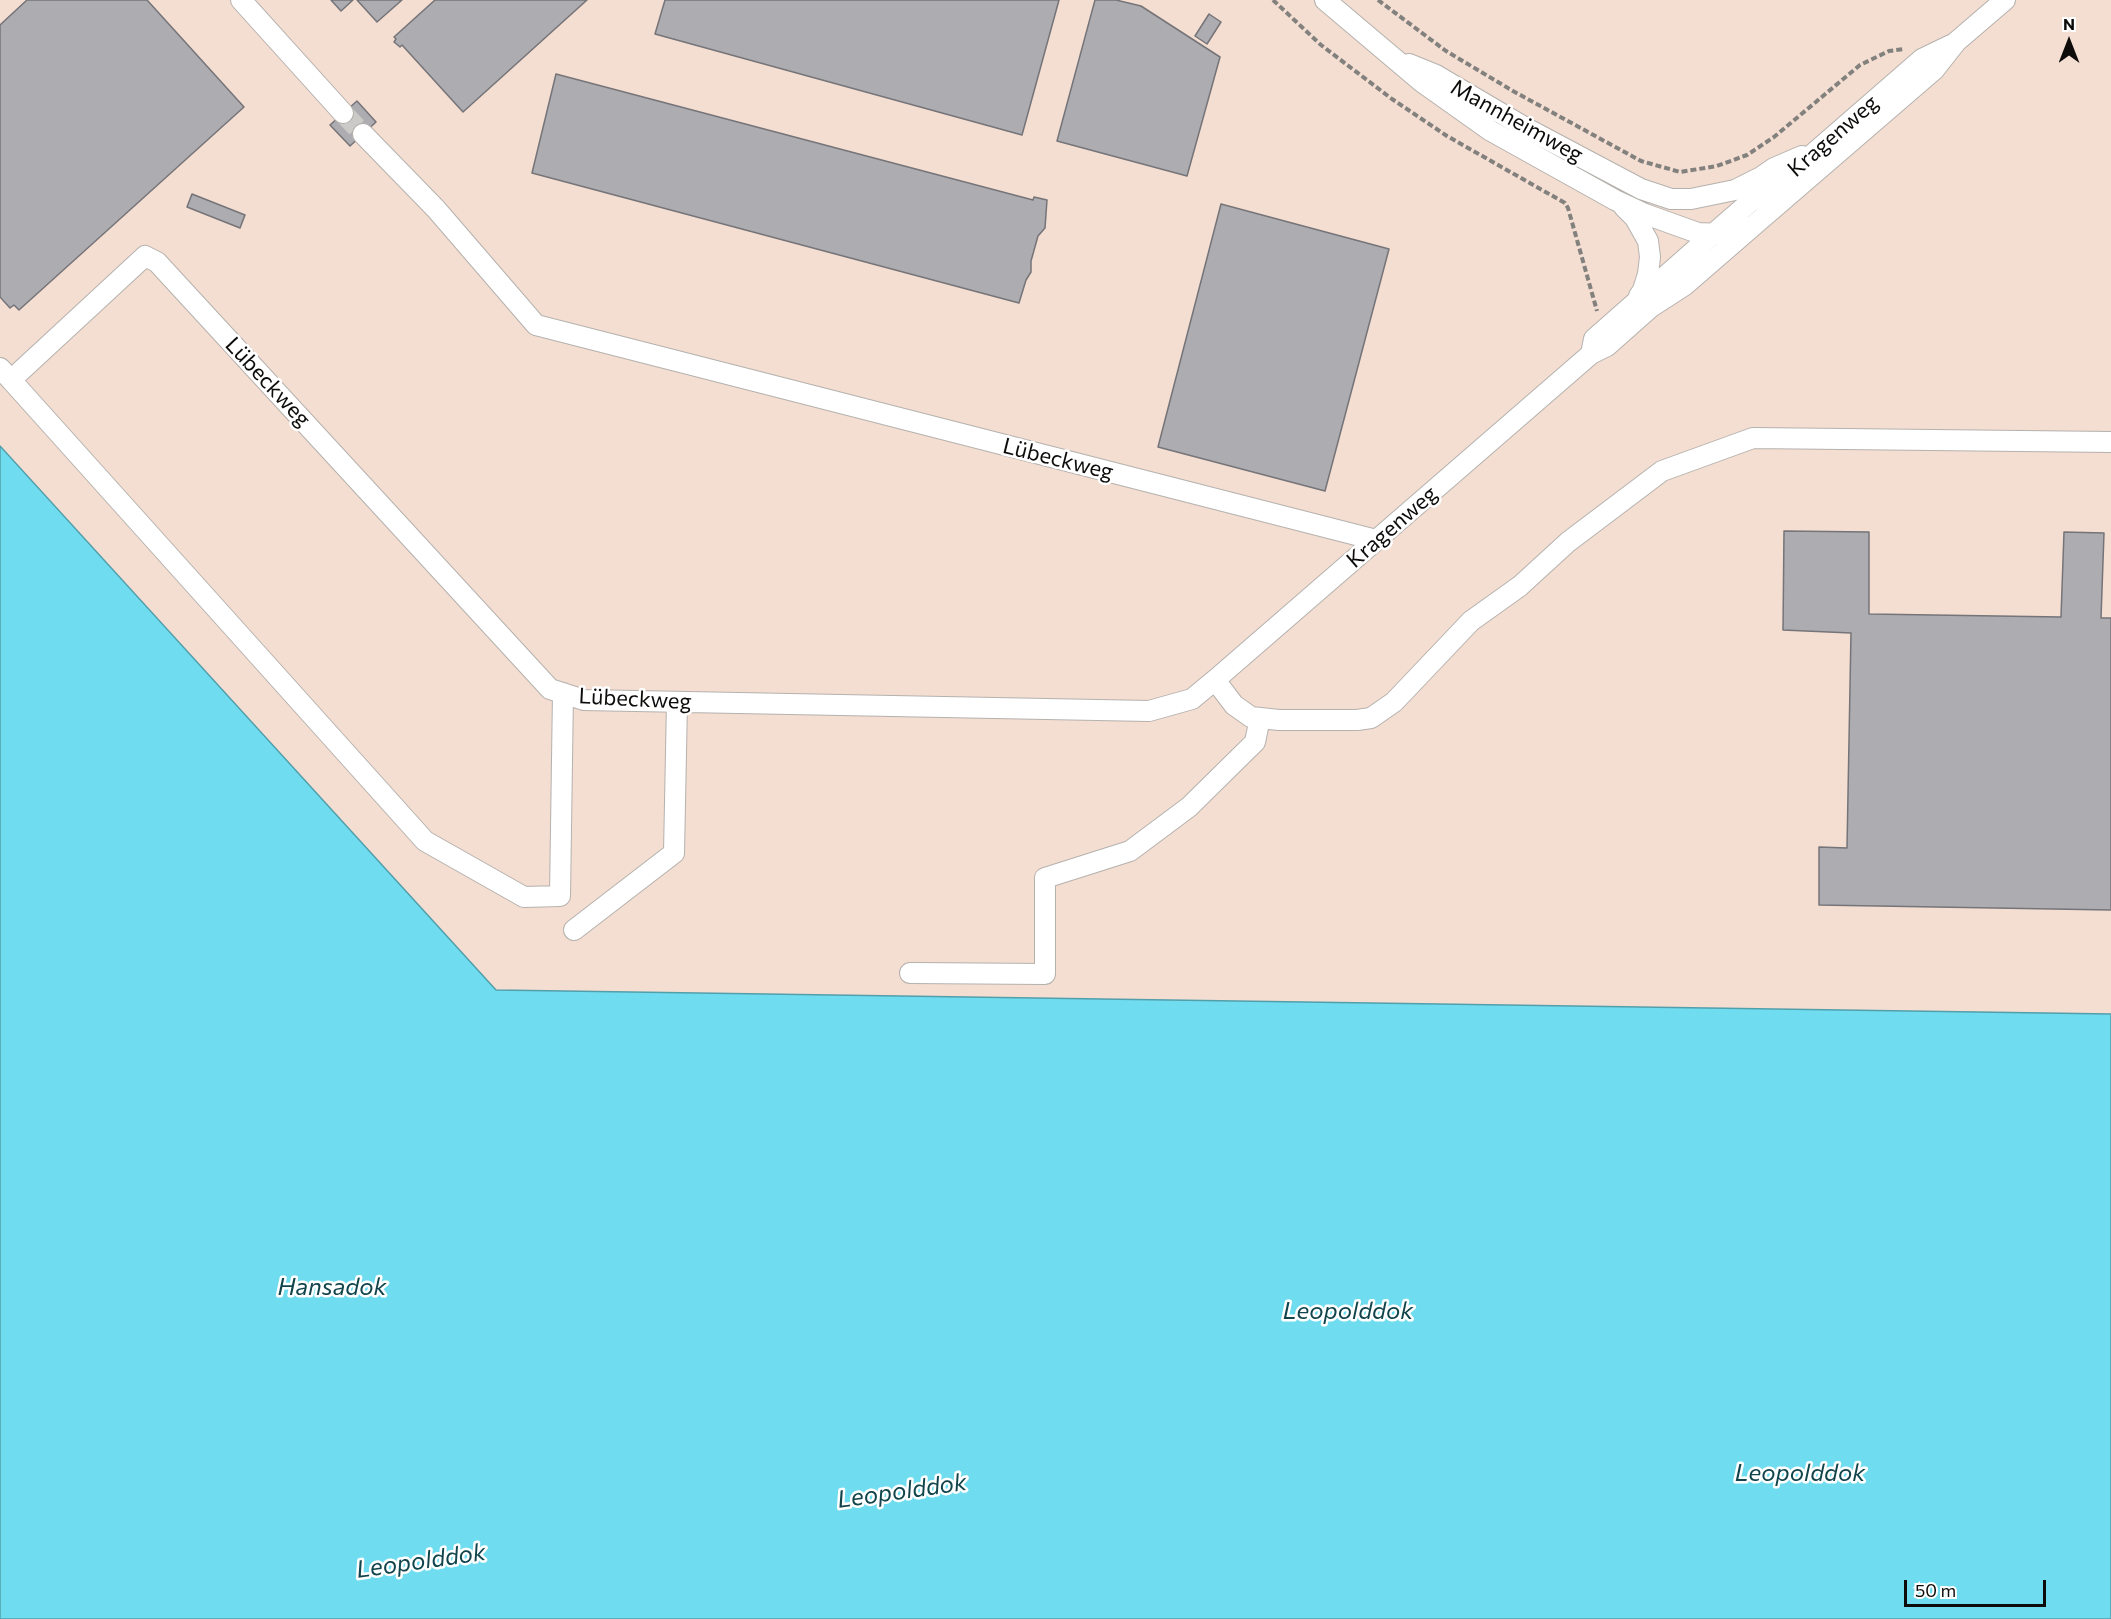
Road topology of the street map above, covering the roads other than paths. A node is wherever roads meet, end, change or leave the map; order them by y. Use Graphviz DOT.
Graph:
graph roads {
  1 [pos="241,0"];
  2 [pos="1325,0"];
  3 [pos="2005,0"];
  4 [pos="1956,42"];
  5 [pos="1392,57"];
  6 [pos="344,113"];
  7 [pos="363,134"];
  8 [pos="1818,149"];
  9 [pos="1641,189"];
  10 [pos="1615,200"];
  11 [pos="1760,220"];
  12 [pos="1675,225"];
  13 [pos="1712,235"];
  14 [pos="1680,262"];
  15 [pos="1631,306"];
  16 [pos="1651,307"];
  17 [pos="1591,354"];
  18 [pos="5,374"];
  19 [pos="2111,442"];
  20 [pos="1376,540"];
  21 [pos="1215,680"];
  22 [pos="563,693"];
  23 [pos="1192,699"];
  24 [pos="677,702"];
  25 [pos="1260,718"];
  26 [pos="574,930"];
  27 [pos="910,973"];
  1 -- 6 [label="street"];
  2 -- 5 [label="street, Mannheimweg"];
  3 -- 4 [label="street, Kragenweg"];
  4 -- 8 [label="street, Kragenweg"];
  4 -- 11 [label="street, Kragenweg"];
  5 -- 9 [label="street, Mannheimweg"];
  5 -- 10 [label="street, Mannheimweg"];
  7 -- 20 [label="street, Lübeckweg"];
  8 -- 9 [label="street, Mannheimweg"];
  8 -- 13 [label="street, Kragenweg"];
  9 -- 12 [label="street, Mannheimweg"];
  10 -- 12 [label="street, Kragenweg"];
  10 -- 15 [label="street, Kragenweg"];
  11 -- 13 [label="street, Kragenweg"];
  11 -- 16 [label="street, Kragenweg"];
  12 -- 13 [label="street, Kragenweg"];
  12 -- 14 [label="street"];
  13 -- 14 [label="street, Kragenweg"];
  14 -- 15 [label="street, Kragenweg"];
  14 -- 16 [label="street"];
  15 -- 17 [label="street, Kragenweg"];
  16 -- 17 [label="street, Kragenweg"];
  17 -- 20 [label="street, Kragenweg"];
  18 -- 22 [label="street, Lübeckweg"];
  18 -- 22 [label="street"];
  19 -- 25 [label="street"];
  20 -- 21 [label="street, Kragenweg"];
  21 -- 23 [label="street, Kragenweg"];
  21 -- 25 [label="street"];
  22 -- 24 [label="street, Lübeckweg"];
  23 -- 24 [label="street, Lübeckweg"];
  24 -- 26 [label="street"];
  25 -- 27 [label="street"];
}
